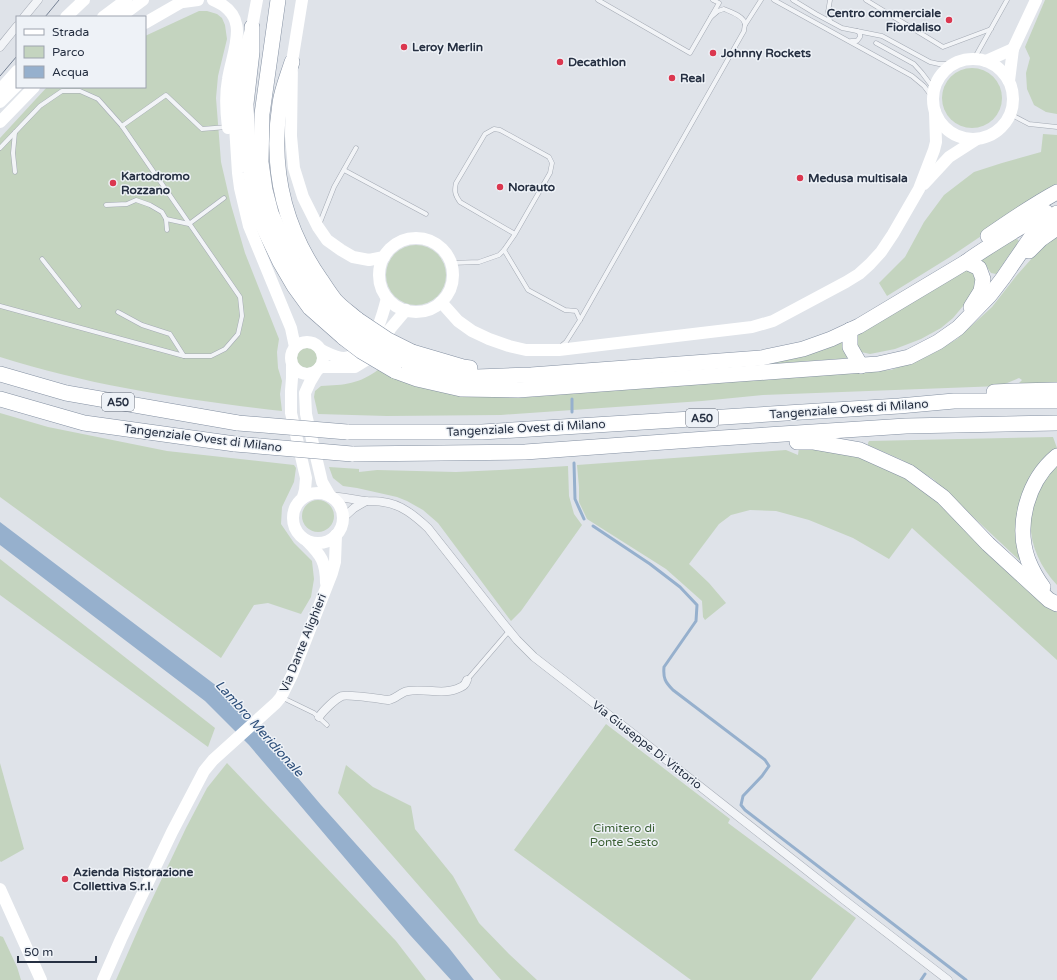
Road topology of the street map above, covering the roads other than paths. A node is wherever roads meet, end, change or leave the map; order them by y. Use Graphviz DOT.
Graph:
graph roads {
  1 [pos="38,0"];
  2 [pos="84,0"];
  3 [pos="126,0"];
  4 [pos="144,0"];
  5 [pos="198,0"];
  6 [pos="213,0"];
  7 [pos="278,0"];
  8 [pos="302,0"];
  9 [pos="598,0"];
  10 [pos="713,0"];
  11 [pos="761,0"];
  12 [pos="774,0"];
  13 [pos="793,0"];
  14 [pos="798,0"];
  15 [pos="830,0"];
  16 [pos="866,0"];
  17 [pos="1007,0"];
  18 [pos="1036,0"];
  19 [pos="184,1"];
  20 [pos="720,2"];
  21 [pos="254,3"];
  22 [pos="816,14"];
  23 [pos="25,16"];
  24 [pos="67,16"];
  25 [pos="104,16"];
  26 [pos="121,16"];
  27 [pos="711,17"];
  28 [pos="830,21"];
  29 [pos="146,22"];
  30 [pos="745,25"];
  31 [pos="16,27"];
  32 [pos="252,27"];
  33 [pos="991,29"];
  34 [pos="857,31"];
  35 [pos="849,41"];
  36 [pos="876,43"];
  37 [pos="0,47"];
  38 [pos="1013,49"];
  39 [pos="980,60"];
  40 [pos="292,62"];
  41 [pos="952,64"];
  42 [pos="16,72"];
  43 [pos="1009,81"];
  44 [pos="16,86"];
  45 [pos="33,88"];
  46 [pos="0,90"];
  47 [pos="933,94"];
  48 [pos="0,102"];
  49 [pos="935,112"];
  50 [pos="1010,114"];
  51 [pos="0,122"];
  52 [pos="122,126"];
  53 [pos="231,127"];
  54 [pos="1057,127"];
  55 [pos="15,132"];
  56 [pos="977,139"];
  57 [pos="0,148"];
  58 [pos="356,148"];
  59 [pos="344,170"];
  60 [pos="15,172"];
  61 [pos="919,189"];
  62 [pos="1057,192"];
  63 [pos="224,198"];
  64 [pos="106,205"];
  65 [pos="1057,206"];
  66 [pos="1057,213"];
  67 [pos="426,214"];
  68 [pos="166,219"];
  69 [pos="189,224"];
  70 [pos="318,227"];
  71 [pos="1057,228"];
  72 [pos="167,230"];
  73 [pos="515,234"];
  74 [pos="504,250"];
  75 [pos="384,257"];
  76 [pos="42,259"];
  77 [pos="451,262"];
  78 [pos="966,262"];
  79 [pos="1003,278"];
  80 [pos="387,298"];
  81 [pos="441,302"];
  82 [pos="894,305"];
  83 [pos="0,306"];
  84 [pos="79,306"];
  85 [pos="406,310"];
  86 [pos="118,312"];
  87 [pos="580,320"];
  88 [pos="958,328"];
  89 [pos="351,330"];
  90 [pos="850,330"];
  91 [pos="295,347"];
  92 [pos="321,350"];
  93 [pos="556,350"];
  94 [pos="184,356"];
  95 [pos="404,361"];
  96 [pos="292,366"];
  97 [pos="861,366"];
  98 [pos="318,370"];
  99 [pos="0,374"];
  100 [pos="1057,390"];
  101 [pos="0,399"];
  102 [pos="954,401"];
  103 [pos="1057,401"];
  104 [pos="1057,423"];
  105 [pos="706,439"];
  106 [pos="1057,456"];
  107 [pos="330,496"];
  108 [pos="303,497"];
  109 [pos="366,501"];
  110 [pos="343,518"];
  111 [pos="336,535"];
  112 [pos="307,540"];
  113 [pos="326,586"];
  114 [pos="1057,600"];
  115 [pos="1057,604"];
  116 [pos="509,631"];
  117 [pos="467,680"];
  118 [pos="281,697"];
  119 [pos="318,717"];
  120 [pos="327,725"];
  121 [pos="0,889"];
  122 [pos="40,980"];
  123 [pos="103,980"];
  124 [pos="948,980"];
  1 -- 23 [label="street"];
  2 -- 24 [label="street"];
  3 -- 25 [label="street"];
  4 -- 26 [label="street"];
  5 -- 19 [label="street"];
  6 -- 53 [label="street"];
  7 -- 89 [label="highway"];
  8 -- 40 [label="street"];
  9 -- 27 [label="lane"];
  10 -- 20 [label="lane"];
  11 -- 30 [label="lane"];
  12 -- 35 [label="lane"];
  13 -- 22 [label="lane"];
  14 -- 22 [label="lane"];
  15 -- 28 [label="lane"];
  16 -- 33 [label="lane"];
  17 -- 33 [label="lane"];
  18 -- 38 [label="street"];
  19 -- 29 [label="street"];
  20 -- 27 [label="lane"];
  21 -- 32 [label="street"];
  22 -- 28 [label="lane"];
  27 -- 30 [label="lane"];
  28 -- 34 [label="lane"];
  30 -- 87 [label="lane"];
  31 -- 37 [label="street"];
  32 -- 53 [label="street"];
  32 -- 89 [label="highway"];
  33 -- 39 [label="lane"];
  34 -- 35 [label="lane"];
  34 -- 41 [label="lane"];
  35 -- 47 [label="lane"];
  36 -- 47 [label="lane"];
  38 -- 39 [label="street"];
  38 -- 43 [label="street"];
  39 -- 41 [label="street"];
  39 -- 43 [label="street"];
  40 -- 70 [label="street"];
  40 -- 89 [label="highway"];
  41 -- 47 [label="street"];
  42 -- 46 [label="street"];
  43 -- 50 [label="street"];
  44 -- 48 [label="street"];
  45 -- 51 [label="street"];
  47 -- 49 [label="street"];
  49 -- 56 [label="street"];
  49 -- 61 [label="street"];
  50 -- 54 [label="lane"];
  50 -- 56 [label="street"];
  52 -- 53 [label="lane"];
  52 -- 55 [label="lane"];
  52 -- 69 [label="lane"];
  53 -- 91 [label="street"];
  55 -- 57 [label="lane"];
  55 -- 60 [label="lane"];
  56 -- 61 [label="street"];
  58 -- 59 [label="lane"];
  59 -- 67 [label="lane"];
  59 -- 70 [label="lane"];
  61 -- 93 [label="street"];
  62 -- 82 [label="highway"];
  63 -- 69 [label="lane"];
  64 -- 68 [label="lane"];
  65 -- 78 [label="highway"];
  66 -- 79 [label="highway"];
  68 -- 69 [label="lane"];
  68 -- 72 [label="lane"];
  69 -- 94 [label="lane"];
  70 -- 75 [label="street"];
  71 -- 79 [label="highway"];
  73 -- 73 [label="lane"];
  73 -- 74 [label="lane"];
  74 -- 77 [label="lane"];
  74 -- 87 [label="lane"];
  75 -- 77 [label="street"];
  75 -- 80 [label="street"];
  76 -- 84 [label="lane"];
  77 -- 81 [label="street"];
  78 -- 82 [label="highway"];
  78 -- 88 [label="highway"];
  79 -- 88 [label="highway"];
  80 -- 85 [label="street"];
  80 -- 92 [label="street"];
  81 -- 85 [label="street"];
  81 -- 93 [label="street"];
  82 -- 90 [label="highway"];
  83 -- 94 [label="lane"];
  85 -- 98 [label="street"];
  86 -- 94 [label="lane"];
  87 -- 93 [label="lane"];
  88 -- 97 [label="highway"];
  89 -- 95 [label="highway, bridge"];
  89 -- 95 [label="highway, bridge"];
  90 -- 95 [label="highway"];
  90 -- 97 [label="highway"];
  91 -- 92 [label="street"];
  91 -- 96 [label="street"];
  92 -- 98 [label="street"];
  95 -- 97 [label="highway"];
  96 -- 98 [label="street"];
  96 -- 108 [label="street"];
  98 -- 107 [label="street"];
  99 -- 102 [label="highway, Tangenziale Ovest di Milano / A50, bridge"];
  100 -- 102 [label="highway"];
  101 -- 105 [label="highway, Tangenziale Ovest di Milano / A50, bridge"];
  102 -- 103 [label="highway, Tangenziale Ovest di Milano / A50"];
  104 -- 105 [label="highway, Tangenziale Ovest di Milano / A50"];
  105 -- 115 [label="highway"];
  106 -- 114 [label="highway"];
  107 -- 108 [label="street"];
  107 -- 109 [label="street, Via Giuseppe Di Vittorio"];
  107 -- 110 [label="street"];
  108 -- 112 [label="street"];
  109 -- 110 [label="street"];
  109 -- 116 [label="street, Via Giuseppe Di Vittorio"];
  110 -- 111 [label="street"];
  111 -- 112 [label="street"];
  111 -- 113 [label="street, Via Dante Alighieri"];
  112 -- 113 [label="street, Via Dante Alighieri"];
  113 -- 118 [label="street, Via Dante Alighieri"];
  116 -- 117 [label="lane"];
  116 -- 124 [label="street, Via Giuseppe Di Vittorio"];
  117 -- 119 [label="street"];
  118 -- 119 [label="lane"];
  118 -- 123 [label="street, Via Dante Alighieri"];
  119 -- 120 [label="lane"];
  121 -- 122 [label="street"];
}
